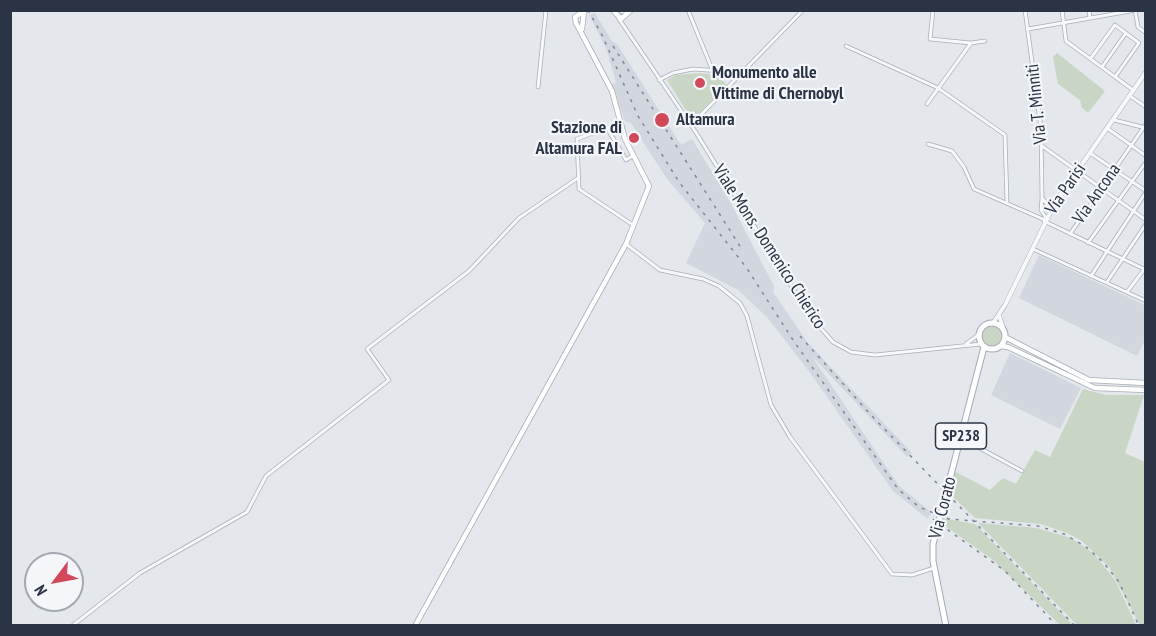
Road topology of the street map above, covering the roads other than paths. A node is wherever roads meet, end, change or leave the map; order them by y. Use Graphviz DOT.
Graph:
graph roads {
  1 [pos="546,10"];
  2 [pos="571,10"];
  3 [pos="631,10"];
  4 [pos="688,10"];
  5 [pos="803,10"];
  6 [pos="933,10"];
  7 [pos="1025,10"];
  8 [pos="1062,10"];
  9 [pos="1089,10"];
  10 [pos="585,11"];
  11 [pos="1135,11"];
  12 [pos="577,14"];
  13 [pos="621,14"];
  14 [pos="1090,18"];
  15 [pos="581,22"];
  16 [pos="1064,23"];
  17 [pos="1028,29"];
  18 [pos="1126,33"];
  19 [pos="1146,33"];
  20 [pos="585,40"];
  21 [pos="985,41"];
  22 [pos="971,43"];
  23 [pos="846,46"];
  24 [pos="1091,59"];
  25 [pos="1102,67"];
  26 [pos="712,69"];
  27 [pos="1146,72"];
  28 [pos="740,76"];
  29 [pos="1115,77"];
  30 [pos="659,80"];
  31 [pos="1140,80"];
  32 [pos="1146,84"];
  33 [pos="538,87"];
  34 [pos="938,88"];
  35 [pos="1133,90"];
  36 [pos="1130,96"];
  37 [pos="927,104"];
  38 [pos="1146,107"];
  39 [pos="1114,120"];
  40 [pos="620,123"];
  41 [pos="691,126"];
  42 [pos="1145,127"];
  43 [pos="607,128"];
  44 [pos="1107,128"];
  45 [pos="928,144"];
  46 [pos="1131,145"];
  47 [pos="1041,146"];
  48 [pos="1090,153"];
  49 [pos="634,155"];
  50 [pos="1146,156"];
  51 [pos="1146,162"];
  52 [pos="1114,170"];
  53 [pos="1077,171"];
  54 [pos="578,178"];
  55 [pos="1131,181"];
  56 [pos="1101,188"];
  57 [pos="1146,191"];
  58 [pos="1042,198"];
  59 [pos="1118,200"];
  60 [pos="1007,203"];
  61 [pos="1051,209"];
  62 [pos="1132,210"];
  63 [pos="1045,220"];
  64 [pos="1146,222"];
  65 [pos="633,225"];
  66 [pos="1070,234"];
  67 [pos="1088,243"];
  68 [pos="626,244"];
  69 [pos="1031,248"];
  70 [pos="1105,251"];
  71 [pos="1122,259"];
  72 [pos="1145,268"];
  73 [pos="1091,276"];
  74 [pos="1107,282"];
  75 [pos="1127,292"];
  76 [pos="1146,301"];
  77 [pos="999,314"];
  78 [pos="993,322"];
  79 [pos="1003,328"];
  80 [pos="978,335"];
  81 [pos="1005,337"];
  82 [pos="966,344"];
  83 [pos="983,346"];
  84 [pos="997,347"];
  85 [pos="982,358"];
  86 [pos="1146,383"];
  87 [pos="1146,390"];
  88 [pos="961,438"];
  89 [pos="1022,471"];
  90 [pos="934,568"];
  91 [pos="72,626"];
  92 [pos="415,626"];
  93 [pos="946,626"];
  1 -- 33 [label="street"];
  2 -- 12 [label="street"];
  3 -- 13 [label="main road"];
  4 -- 26 [label="street"];
  5 -- 28 [label="street"];
  6 -- 22 [label="street"];
  7 -- 17 [label="street, Via T. Minniti"];
  8 -- 16 [label="street"];
  9 -- 14 [label="street"];
  10 -- 12 [label="main road"];
  10 -- 15 [label="main road"];
  11 -- 14 [label="street"];
  11 -- 19 [label="street"];
  12 -- 15 [label="street"];
  12 -- 20 [label="main road"];
  13 -- 30 [label="street, Viale Mons. Domenico Chierico"];
  14 -- 16 [label="street"];
  15 -- 20 [label="main road"];
  16 -- 17 [label="street"];
  16 -- 24 [label="street"];
  17 -- 47 [label="street, Via T. Minniti"];
  18 -- 24 [label="street"];
  18 -- 25 [label="street"];
  18 -- 29 [label="street"];
  20 -- 40 [label="main road"];
  21 -- 22 [label="street"];
  22 -- 34 [label="street"];
  23 -- 34 [label="street"];
  24 -- 25 [label="street"];
  25 -- 29 [label="street"];
  26 -- 28 [label="street"];
  26 -- 30 [label="street"];
  27 -- 31 [label="street, Via Parisi"];
  28 -- 41 [label="street"];
  29 -- 35 [label="street"];
  30 -- 41 [label="street, Viale Mons. Domenico Chierico"];
  31 -- 32 [label="street"];
  31 -- 35 [label="street, Via Parisi"];
  34 -- 37 [label="street"];
  34 -- 60 [label="street"];
  35 -- 36 [label="street, Via Parisi"];
  36 -- 38 [label="street"];
  36 -- 39 [label="street, Via Parisi"];
  39 -- 42 [label="street"];
  39 -- 44 [label="street, Via Parisi"];
  40 -- 43 [label="street"];
  40 -- 49 [label="main road"];
  41 -- 82 [label="street, Viale Mons. Domenico Chierico"];
  42 -- 46 [label="street, Via Ancona"];
  43 -- 49 [label="street"];
  43 -- 54 [label="street"];
  44 -- 46 [label="street"];
  44 -- 48 [label="street, Via Parisi"];
  45 -- 60 [label="street"];
  46 -- 50 [label="street"];
  46 -- 52 [label="street, Via Ancona"];
  47 -- 53 [label="street"];
  47 -- 58 [label="street, Via T. Minniti"];
  48 -- 52 [label="street"];
  48 -- 53 [label="street, Via Parisi"];
  49 -- 65 [label="main road"];
  51 -- 55 [label="street"];
  52 -- 55 [label="street"];
  52 -- 56 [label="street, Via Ancona"];
  53 -- 56 [label="street"];
  53 -- 61 [label="street, Via Parisi"];
  54 -- 65 [label="street"];
  54 -- 91 [label="street"];
  55 -- 57 [label="street"];
  55 -- 59 [label="street"];
  56 -- 59 [label="street"];
  56 -- 66 [label="street, Via Ancona"];
  57 -- 62 [label="street"];
  58 -- 61 [label="street"];
  58 -- 63 [label="street, Via T. Minniti"];
  59 -- 62 [label="street"];
  59 -- 67 [label="street"];
  60 -- 63 [label="street"];
  61 -- 63 [label="street, Via Parisi"];
  62 -- 64 [label="street"];
  62 -- 70 [label="street"];
  63 -- 66 [label="street"];
  63 -- 69 [label="street, Via Parisi"];
  64 -- 71 [label="street"];
  65 -- 68 [label="main road"];
  66 -- 67 [label="street"];
  67 -- 70 [label="street"];
  68 -- 90 [label="street"];
  68 -- 92 [label="main road"];
  69 -- 73 [label="street"];
  69 -- 77 [label="street, Via Parisi"];
  70 -- 71 [label="street"];
  70 -- 73 [label="street"];
  71 -- 72 [label="street"];
  71 -- 74 [label="street"];
  72 -- 75 [label="street"];
  73 -- 74 [label="street"];
  74 -- 75 [label="street"];
  75 -- 76 [label="street"];
  77 -- 78 [label="street, Via Parisi"];
  77 -- 79 [label="street"];
  78 -- 79 [label="main road"];
  78 -- 80 [label="main road"];
  79 -- 81 [label="main road"];
  80 -- 82 [label="street"];
  80 -- 83 [label="main road"];
  81 -- 84 [label="main road"];
  81 -- 86 [label="main road"];
  82 -- 83 [label="street, Viale Mons. Domenico Chierico"];
  83 -- 84 [label="main road"];
  83 -- 85 [label="main road, Via Corato"];
  84 -- 85 [label="main road"];
  84 -- 87 [label="main road"];
  85 -- 88 [label="main road, Via Corato / SP238"];
  88 -- 89 [label="street"];
  88 -- 90 [label="main road, Via Corato / SP238"];
  90 -- 93 [label="main road, Via Corato / SP238"];
}
